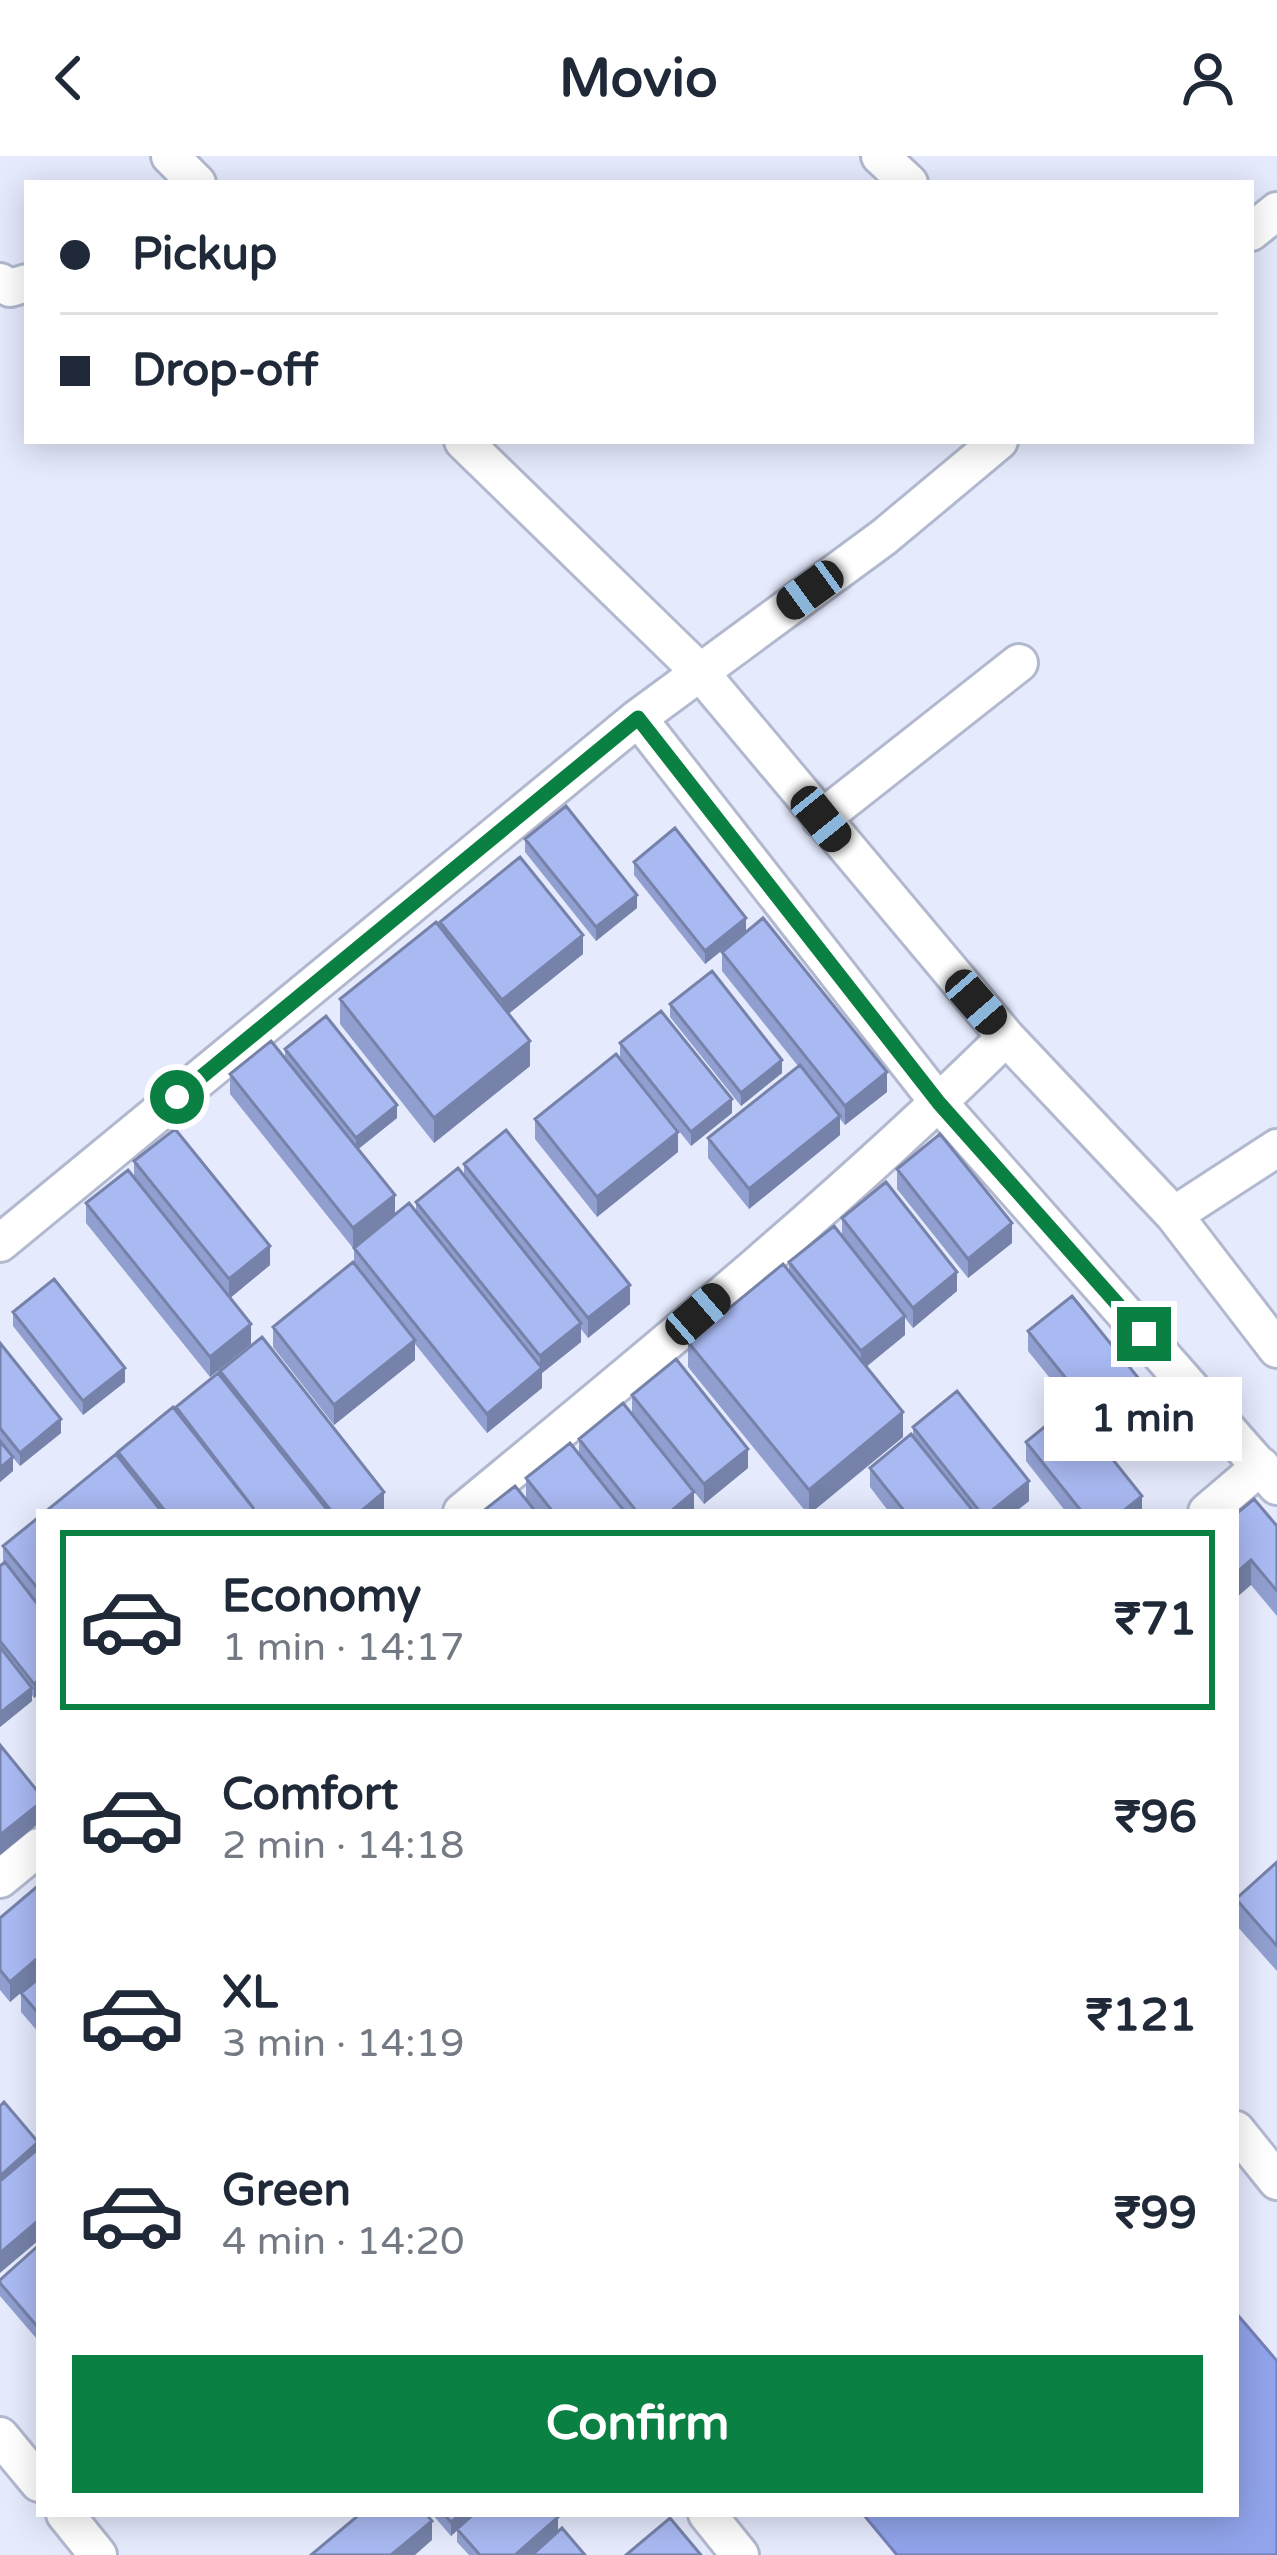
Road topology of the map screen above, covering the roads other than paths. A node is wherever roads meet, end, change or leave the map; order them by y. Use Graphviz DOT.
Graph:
graph roads {
  1 [pos="880,156"];
  2 [pos="906,180"];
  3 [pos="467,444"];
  4 [pos="995,444"];
  5 [pos="1019,663"];
  6 [pos="699,670"];
  7 [pos="638,718"];
  8 [pos="821,819"];
  9 [pos="1006,1037"];
  10 [pos="939,1103"];
  11 [pos="1277,1148"];
  12 [pos="1174,1215"];
  13 [pos="0,1244"];
  14 [pos="1277,1348"];
  15 [pos="1269,1476"];
  16 [pos="466,1509"];
  17 [pos="1212,1509"];
  18 [pos="36,1849"];
  19 [pos="0,1879"];
  20 [pos="1239,2134"];
  21 [pos="1277,2181"];
  22 [pos="0,2436"];
  23 [pos="36,2479"];
  24 [pos="66,2517"];
  25 [pos="709,2517"];
  26 [pos="98,2555"];
  27 [pos="740,2555"];
  1 -- 2 [label="street"];
  3 -- 6 [label="street"];
  4 -- 6 [label="street"];
  5 -- 8 [label="street"];
  6 -- 7 [label="street"];
  6 -- 8 [label="street"];
  7 -- 10 [label="street"];
  7 -- 13 [label="street"];
  8 -- 9 [label="street"];
  9 -- 10 [label="street"];
  9 -- 12 [label="street"];
  10 -- 15 [label="street"];
  10 -- 16 [label="street"];
  11 -- 12 [label="street"];
  12 -- 14 [label="street"];
  15 -- 17 [label="street"];
  18 -- 19 [label="street"];
  20 -- 21 [label="street"];
  22 -- 23 [label="street"];
  24 -- 26 [label="street"];
  25 -- 27 [label="street"];
}
